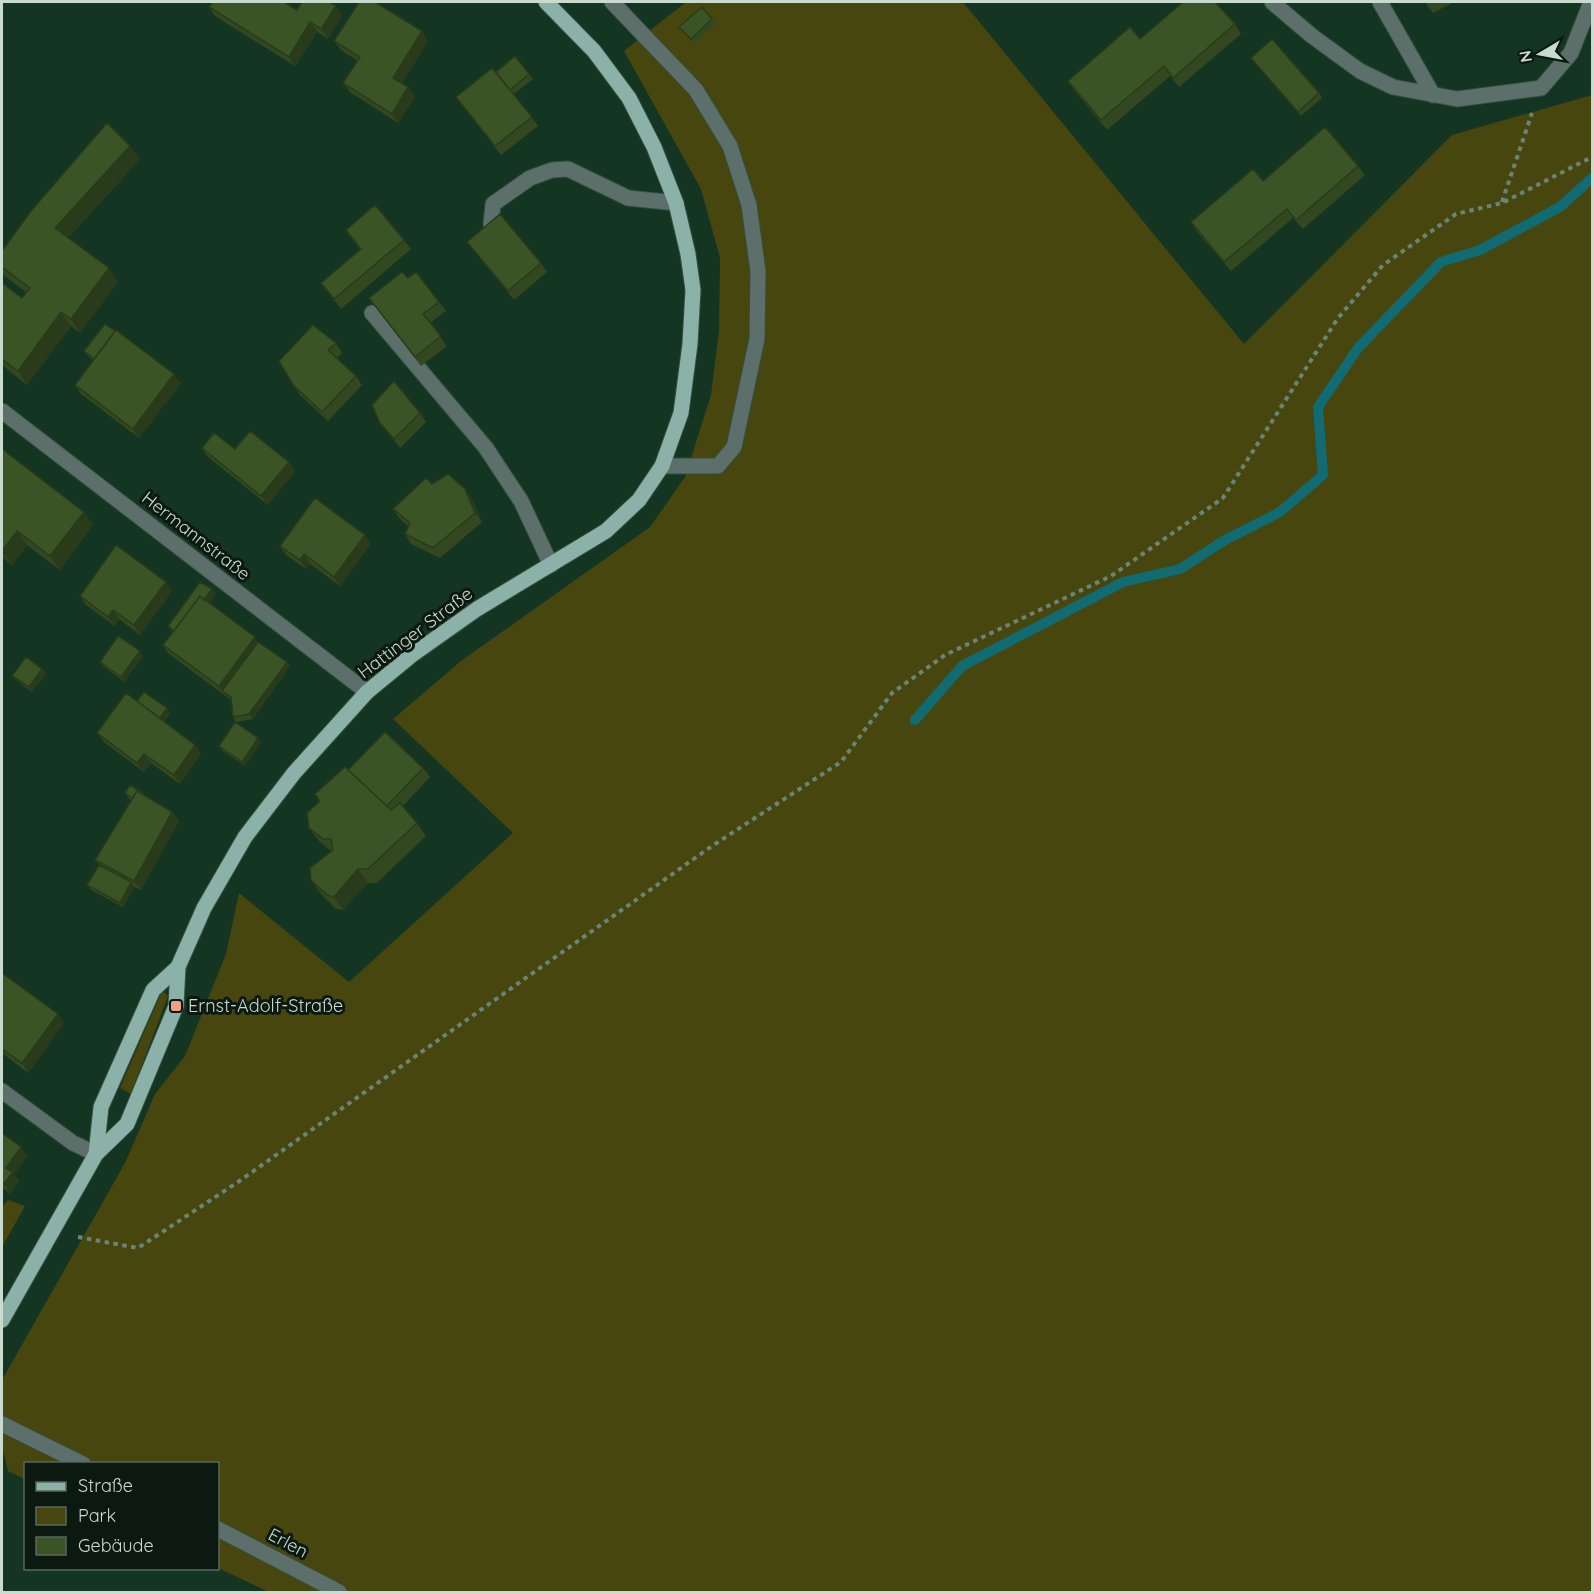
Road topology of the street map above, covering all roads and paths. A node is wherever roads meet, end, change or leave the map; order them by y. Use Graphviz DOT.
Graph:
graph roads {
  1 [pos="546,2"];
  2 [pos="612,2"];
  3 [pos="1272,2"];
  4 [pos="1380,2"];
  5 [pos="1591,2"];
  6 [pos="1540,88"];
  7 [pos="1433,95"];
  8 [pos="1593,157"];
  9 [pos="676,203"];
  10 [pos="1502,203"];
  11 [pos="491,224"];
  12 [pos="372,313"];
  13 [pos="2,411"];
  14 [pos="662,466"];
  15 [pos="551,565"];
  16 [pos="367,692"];
  17 [pos="178,967"];
  18 [pos="2,1091"];
  19 [pos="96,1154"];
  20 [pos="54,1232"];
  21 [pos="2,1320"];
  22 [pos="2,1424"];
  23 [pos="79,1462"];
  24 [pos="219,1530"];
  25 [pos="339,1593"];
  1 -- 9 [label="main road, Hattinger Straße"];
  2 -- 14 [label="street"];
  3 -- 7 [label="street"];
  4 -- 7 [label="street"];
  5 -- 6 [label="street"];
  6 -- 7 [label="street"];
  6 -- 10 [label="path"];
  8 -- 10 [label="path"];
  9 -- 11 [label="street"];
  9 -- 14 [label="main road, Hattinger Straße"];
  10 -- 20 [label="path"];
  12 -- 15 [label="street"];
  13 -- 16 [label="street, Hermannstraße"];
  14 -- 15 [label="main road, Hattinger Straße"];
  15 -- 16 [label="main road, Hattinger Straße"];
  16 -- 17 [label="main road, Hattinger Straße"];
  17 -- 19 [label="main road, Hattinger Straße"];
  17 -- 19 [label="main road, Hattinger Straße"];
  18 -- 19 [label="street"];
  19 -- 20 [label="main road, Hattinger Straße"];
  20 -- 21 [label="main road, Hattinger Straße"];
  22 -- 23 [label="street"];
  24 -- 25 [label="street, Erlen"];
}
